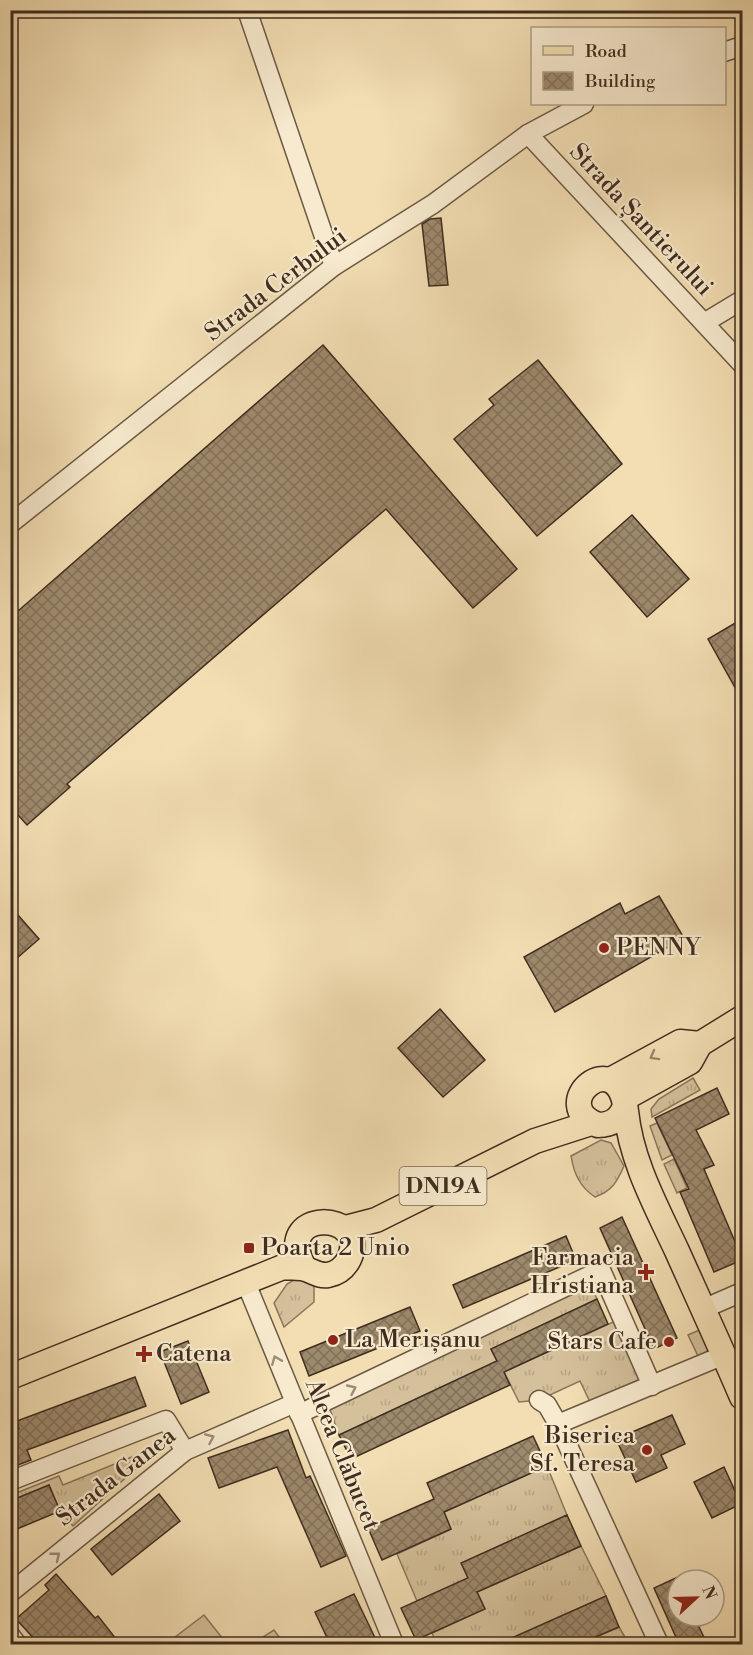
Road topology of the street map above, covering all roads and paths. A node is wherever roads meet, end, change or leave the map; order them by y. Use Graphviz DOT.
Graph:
graph roads {
  1 [pos="247,10"];
  2 [pos="742,46"];
  3 [pos="726,51"];
  4 [pos="582,105"];
  5 [pos="528,134"];
  6 [pos="334,266"];
  7 [pos="742,300"];
  8 [pos="704,323"];
  9 [pos="742,364"];
  10 [pos="10,524"];
  11 [pos="742,1018"];
  12 [pos="620,1095"];
  13 [pos="579,1098"];
  14 [pos="594,1124"];
  15 [pos="510,1152"];
  16 [pos="645,1183"];
  17 [pos="348,1237"];
  18 [pos="295,1261"];
  19 [pos="246,1283"];
  20 [pos="742,1292"];
  21 [pos="704,1309"];
  22 [pos="724,1355"];
  23 [pos="10,1377"];
  24 [pos="651,1386"];
  25 [pos="742,1397"];
  26 [pos="539,1400"];
  27 [pos="297,1408"];
  28 [pos="558,1424"];
  29 [pos="184,1451"];
  30 [pos="10,1481"];
  31 [pos="10,1593"];
  32 [pos="10,1635"];
  33 [pos="18,1644"];
  34 [pos="394,1644"];
  35 [pos="659,1644"];
  1 -- 6 [label="street"];
  2 -- 3 [label="street"];
  4 -- 5 [label="street, Strada Cerbului"];
  5 -- 6 [label="street, Strada Cerbului"];
  5 -- 8 [label="street, Strada Șantierului"];
  6 -- 10 [label="street, Strada Cerbului"];
  7 -- 8 [label="street"];
  8 -- 9 [label="street, Strada Șantierului"];
  11 -- 12 [label="main road"];
  12 -- 13 [label="main road"];
  12 -- 14 [label="main road"];
  12 -- 16 [label="main road"];
  13 -- 14 [label="main road"];
  13 -- 15 [label="main road, DN19A"];
  14 -- 15 [label="main road, DN19A"];
  14 -- 16 [label="main road"];
  15 -- 17 [label="main road, DN19A"];
  16 -- 21 [label="main road"];
  17 -- 18 [label="main road, DN19A"];
  17 -- 18 [label="main road"];
  18 -- 19 [label="main road"];
  19 -- 23 [label="main road"];
  27 -- 19 [label="street, Aleea Clăbucet, one-way"];
  20 -- 21 [label="street"];
  21 -- 22 [label="main road"];
  22 -- 24 [label="street"];
  22 -- 25 [label="main road"];
  27 -- 24 [label="street, Strada Ganea, one-way"];
  24 -- 28 [label="street"];
  26 -- 28 [label="street"];
  29 -- 27 [label="street, Strada Ganea, one-way"];
  27 -- 34 [label="street, Aleea Clăbucet"];
  28 -- 35 [label="street"];
  29 -- 30 [label="street"];
  31 -- 29 [label="street, Strada Ganea, one-way"];
  32 -- 33 [label="street"];
}
